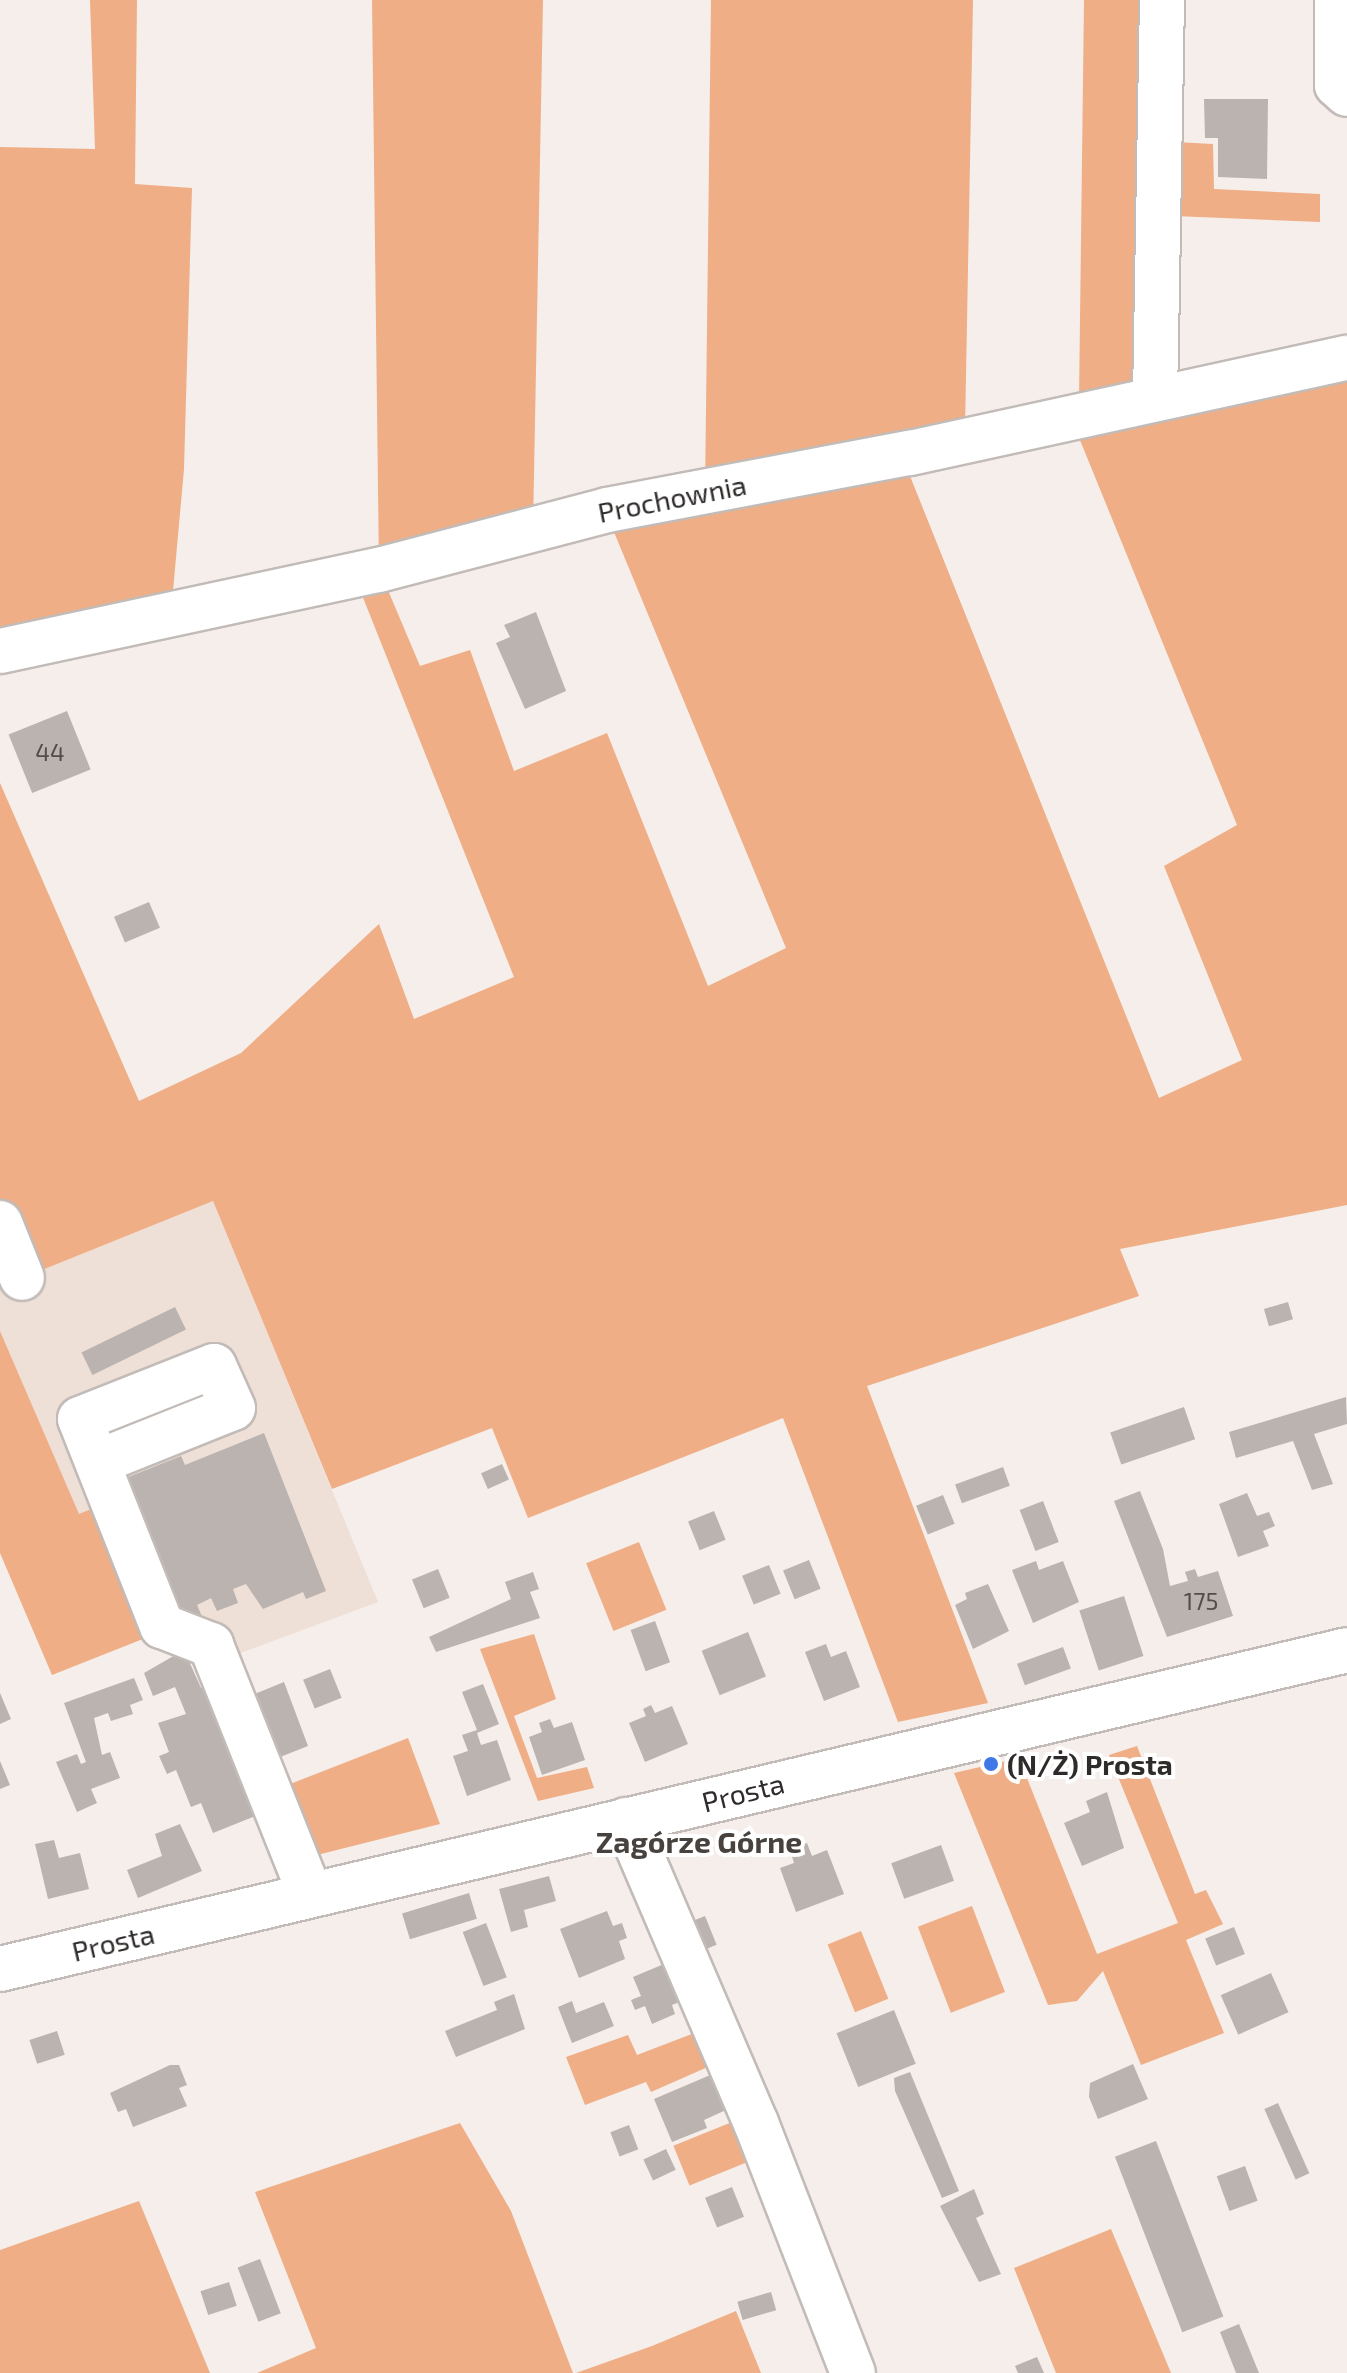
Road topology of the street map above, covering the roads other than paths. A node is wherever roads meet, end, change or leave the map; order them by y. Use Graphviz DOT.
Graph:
graph roads {
  1 [pos="1162,0"];
  2 [pos="1337,0"];
  3 [pos="1347,94"];
  4 [pos="1347,358"];
  5 [pos="1155,399"];
  6 [pos="0,651"];
  7 [pos="0,1223"];
  8 [pos="22,1278"];
  9 [pos="98,1462"];
  10 [pos="1347,1650"];
  11 [pos="626,1820"];
  12 [pos="310,1894"];
  13 [pos="0,1969"];
  14 [pos="853,2373"];
  1 -- 5 [label="street"];
  2 -- 3 [label="street"];
  4 -- 5 [label="street, Prochownia"];
  5 -- 6 [label="street, Prochownia"];
  7 -- 8 [label="street"];
  9 -- 12 [label="street"];
  10 -- 11 [label="street, Prosta"];
  11 -- 12 [label="street, Prosta"];
  11 -- 14 [label="street"];
  12 -- 13 [label="street, Prosta"];
}
